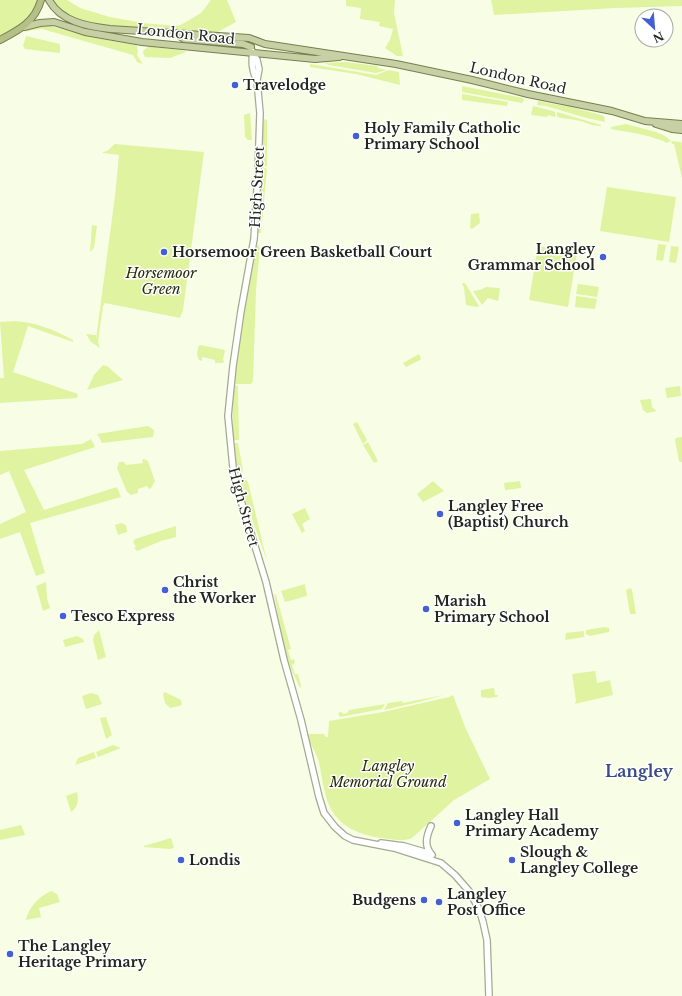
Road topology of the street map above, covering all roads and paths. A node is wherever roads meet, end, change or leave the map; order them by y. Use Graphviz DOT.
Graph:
graph roads {
  1 [pos="41,0"];
  2 [pos="49,0"];
  3 [pos="24,27"];
  4 [pos="175,33"];
  5 [pos="0,40"];
  6 [pos="252,50"];
  7 [pos="348,56"];
  8 [pos="645,121"];
  9 [pos="682,124"];
  10 [pos="682,130"];
  11 [pos="431,826"];
  12 [pos="417,852"];
  13 [pos="431,854"];
  14 [pos="441,863"];
  15 [pos="489,996"];
  1 -- 3 [label="highway"];
  2 -- 4 [label="main road, London Road"];
  3 -- 5 [label="highway"];
  3 -- 6 [label="main road, London Road"];
  4 -- 6 [label="main road, London Road"];
  4 -- 7 [label="main road, London Road"];
  6 -- 7 [label="main road, London Road"];
  6 -- 12 [label="main road, High Street"];
  7 -- 8 [label="main road, London Road"];
  8 -- 9 [label="main road, London Road"];
  8 -- 10 [label="main road"];
  11 -- 13 [label="main road"];
  12 -- 13 [label="main road"];
  12 -- 14 [label="main road"];
  13 -- 14 [label="main road"];
  14 -- 15 [label="main road"];
}
